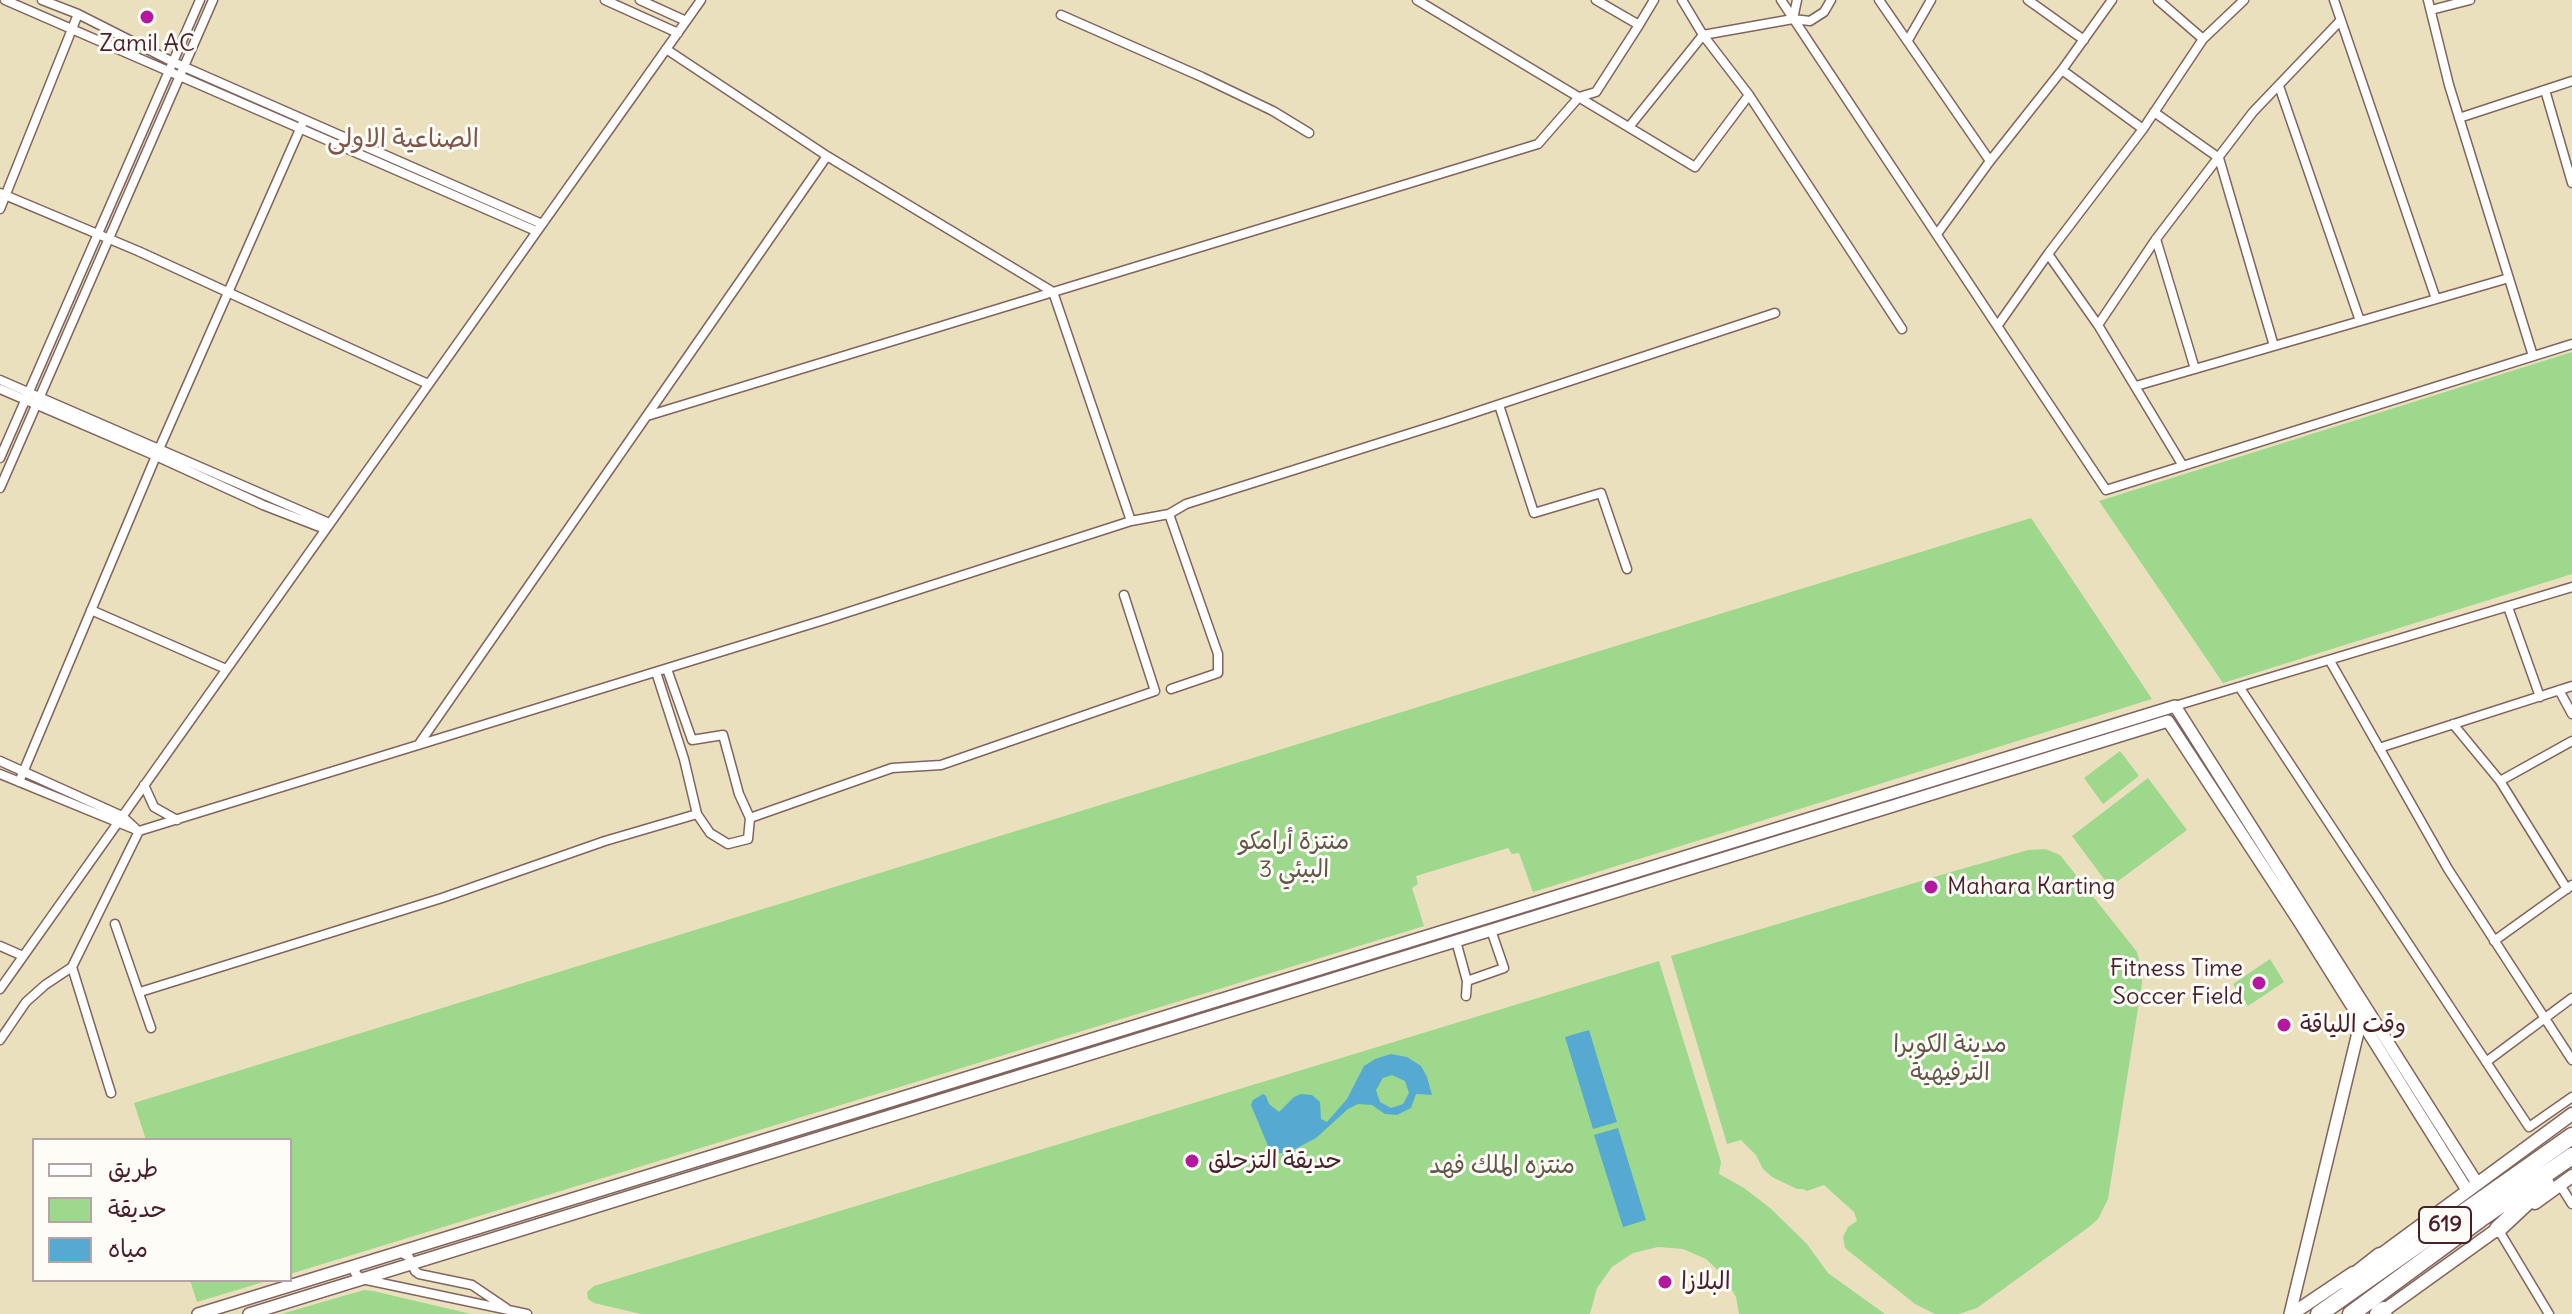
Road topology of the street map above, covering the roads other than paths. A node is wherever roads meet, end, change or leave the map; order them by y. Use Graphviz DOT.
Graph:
graph roads {
  1 [pos="5,0"];
  2 [pos="42,0"];
  3 [pos="200,0"];
  4 [pos="213,0"];
  5 [pos="640,0"];
  6 [pos="701,0"];
  7 [pos="1417,0"];
  8 [pos="1596,0"];
  9 [pos="1654,0"];
  10 [pos="1682,0"];
  11 [pos="1781,0"];
  12 [pos="1797,0"];
  13 [pos="1831,0"];
  14 [pos="1879,0"];
  15 [pos="1931,0"];
  16 [pos="2028,0"];
  17 [pos="2112,0"];
  18 [pos="2158,0"];
  19 [pos="2243,0"];
  20 [pos="2334,0"];
  21 [pos="2428,0"];
  22 [pos="2470,0"];
  23 [pos="608,1"];
  24 [pos="2431,10"];
  25 [pos="78,14"];
  26 [pos="1061,15"];
  27 [pos="1793,19"];
  28 [pos="686,21"];
  29 [pos="2340,21"];
  30 [pos="1639,25"];
  31 [pos="72,29"];
  32 [pos="678,33"];
  33 [pos="1703,35"];
  34 [pos="2203,39"];
  35 [pos="1908,40"];
  36 [pos="2084,40"];
  37 [pos="666,49"];
  38 [pos="172,67"];
  39 [pos="2062,70"];
  40 [pos="182,71"];
  41 [pos="2572,81"];
  42 [pos="2279,86"];
  43 [pos="2545,90"];
  44 [pos="1749,95"];
  45 [pos="1579,97"];
  46 [pos="2154,112"];
  47 [pos="2459,118"];
  48 [pos="302,124"];
  49 [pos="1629,127"];
  50 [pos="2143,129"];
  51 [pos="1309,133"];
  52 [pos="827,156"];
  53 [pos="2219,158"];
  54 [pos="1990,161"];
  55 [pos="2570,170"];
  56 [pos="2572,183"];
  57 [pos="3,194"];
  58 [pos="0,209"];
  59 [pos="539,227"];
  60 [pos="1937,234"];
  61 [pos="98,235"];
  62 [pos="2156,239"];
  63 [pos="109,240"];
  64 [pos="2048,254"];
  65 [pos="2509,278"];
  66 [pos="1053,292"];
  67 [pos="228,294"];
  68 [pos="2436,299"];
  69 [pos="1775,313"];
  70 [pos="2360,321"];
  71 [pos="1998,325"];
  72 [pos="2098,325"];
  73 [pos="1902,329"];
  74 [pos="2572,344"];
  75 [pos="2274,346"];
  76 [pos="2533,356"];
  77 [pos="2195,369"];
  78 [pos="0,380"];
  79 [pos="428,384"];
  80 [pos="2136,386"];
  81 [pos="0,389"];
  82 [pos="28,397"];
  83 [pos="39,401"];
  84 [pos="1499,405"];
  85 [pos="647,416"];
  86 [pos="159,453"];
  87 [pos="0,458"];
  88 [pos="2183,466"];
  89 [pos="0,488"];
  90 [pos="1169,514"];
  91 [pos="1131,521"];
  92 [pos="327,526"];
  93 [pos="1627,569"];
  94 [pos="2572,587"];
  95 [pos="1124,595"];
  96 [pos="2508,607"];
  97 [pos="91,610"];
  98 [pos="2330,661"];
  99 [pos="226,669"];
  100 [pos="667,669"];
  101 [pos="656,672"];
  102 [pos="2572,686"];
  103 [pos="2240,688"];
  104 [pos="1171,689"];
  105 [pos="2559,690"];
  106 [pos="2540,697"];
  107 [pos="2175,706"];
  108 [pos="2572,714"];
  109 [pos="2168,721"];
  110 [pos="2453,724"];
  111 [pos="2076,736"];
  112 [pos="2572,741"];
  113 [pos="419,745"];
  114 [pos="2379,748"];
  115 [pos="2080,749"];
  116 [pos="0,761"];
  117 [pos="24,770"];
  118 [pos="0,774"];
  119 [pos="1933,780"];
  120 [pos="2500,781"];
  121 [pos="19,782"];
  122 [pos="144,785"];
  123 [pos="1937,793"];
  124 [pos="697,814"];
  125 [pos="750,818"];
  126 [pos="120,820"];
  127 [pos="177,820"];
  128 [pos="1772,829"];
  129 [pos="139,831"];
  130 [pos="1776,842"];
  131 [pos="1633,873"];
  132 [pos="1637,886"];
  133 [pos="2570,887"];
  134 [pos="1573,898"];
  135 [pos="1512,911"];
  136 [pos="1516,923"];
  137 [pos="115,924"];
  138 [pos="1491,930"];
  139 [pos="1437,933"];
  140 [pos="1456,941"];
  141 [pos="2494,941"];
  142 [pos="0,946"];
  143 [pos="1441,946"];
  144 [pos="23,956"];
  145 [pos="72,967"];
  146 [pos="1467,981"];
  147 [pos="0,989"];
  148 [pos="140,992"];
  149 [pos="1466,996"];
  150 [pos="2572,998"];
  151 [pos="1217,1001"];
  152 [pos="1221,1013"];
  153 [pos="2363,1014"];
  154 [pos="2545,1017"];
  155 [pos="151,1028"];
  156 [pos="0,1040"];
  157 [pos="1056,1051"];
  158 [pos="2572,1060"];
  159 [pos="2486,1062"];
  160 [pos="1060,1064"];
  161 [pos="111,1093"];
  162 [pos="2572,1097"];
  163 [pos="875,1106"];
  164 [pos="2572,1114"];
  165 [pos="879,1119"];
  166 [pos="2572,1136"];
  167 [pos="715,1156"];
  168 [pos="2572,1159"];
  169 [pos="719,1169"];
  170 [pos="2572,1176"];
  171 [pos="2560,1185"];
  172 [pos="2472,1187"];
  173 [pos="2572,1204"];
  174 [pos="506,1220"];
  175 [pos="2498,1229"];
  176 [pos="510,1233"];
  177 [pos="398,1252"];
  178 [pos="2380,1256"];
  179 [pos="411,1263"];
  180 [pos="357,1265"];
  181 [pos="362,1279"];
  182 [pos="510,1310"];
  183 [pos="226,1311"];
  184 [pos="2380,1313"];
  185 [pos="198,1314"];
  186 [pos="249,1314"];
  187 [pos="527,1314"];
  188 [pos="2291,1314"];
  189 [pos="2308,1314"];
  190 [pos="2319,1314"];
  191 [pos="2351,1314"];
  192 [pos="2549,1314"];
  1 -- 31 [label="street"];
  2 -- 25 [label="street"];
  3 -- 38 [label="street"];
  4 -- 40 [label="street"];
  5 -- 28 [label="street"];
  6 -- 28 [label="street"];
  7 -- 45 [label="street"];
  8 -- 30 [label="street"];
  9 -- 30 [label="street"];
  10 -- 33 [label="street"];
  11 -- 27 [label="street"];
  12 -- 27 [label="street"];
  13 -- 27 [label="street"];
  14 -- 35 [label="street"];
  15 -- 35 [label="street"];
  16 -- 36 [label="street"];
  17 -- 36 [label="street"];
  18 -- 34 [label="street"];
  19 -- 34 [label="street"];
  20 -- 29 [label="street"];
  21 -- 24 [label="street"];
  22 -- 24 [label="street"];
  23 -- 32 [label="street"];
  24 -- 47 [label="street"];
  25 -- 31 [label="street"];
  25 -- 38 [label="street"];
  26 -- 51 [label="street"];
  27 -- 33 [label="street"];
  27 -- 60 [label="street"];
  28 -- 32 [label="street"];
  29 -- 42 [label="street"];
  29 -- 68 [label="street"];
  30 -- 45 [label="street"];
  31 -- 38 [label="street"];
  31 -- 57 [label="street"];
  32 -- 37 [label="street"];
  33 -- 44 [label="street"];
  33 -- 49 [label="street"];
  34 -- 46 [label="street"];
  35 -- 54 [label="street"];
  36 -- 39 [label="street"];
  37 -- 52 [label="street"];
  37 -- 59 [label="street"];
  38 -- 40 [label="street"];
  38 -- 61 [label="street"];
  39 -- 50 [label="street"];
  39 -- 54 [label="street"];
  40 -- 48 [label="street"];
  40 -- 63 [label="street"];
  41 -- 43 [label="street"];
  42 -- 53 [label="street"];
  42 -- 70 [label="street"];
  43 -- 47 [label="street"];
  43 -- 55 [label="street"];
  44 -- 49 [label="street"];
  44 -- 73 [label="street"];
  45 -- 49 [label="street"];
  45 -- 66 [label="street"];
  46 -- 50 [label="street"];
  46 -- 53 [label="street"];
  47 -- 65 [label="street"];
  48 -- 59 [label="street"];
  48 -- 67 [label="street"];
  50 -- 64 [label="street"];
  52 -- 66 [label="street"];
  52 -- 85 [label="street"];
  53 -- 62 [label="street"];
  53 -- 75 [label="street"];
  54 -- 60 [label="street"];
  55 -- 56 [label="street"];
  57 -- 58 [label="street"];
  57 -- 61 [label="street"];
  59 -- 79 [label="street"];
  60 -- 71 [label="street"];
  61 -- 63 [label="street"];
  61 -- 82 [label="street"];
  62 -- 72 [label="street"];
  62 -- 77 [label="street"];
  63 -- 67 [label="street"];
  63 -- 83 [label="street"];
  64 -- 71 [label="street"];
  64 -- 72 [label="street"];
  65 -- 68 [label="street"];
  65 -- 76 [label="street"];
  66 -- 85 [label="street"];
  66 -- 91 [label="street"];
  67 -- 79 [label="street"];
  67 -- 86 [label="street"];
  68 -- 70 [label="street"];
  69 -- 84 [label="street"];
  70 -- 75 [label="street"];
  71 -- 88 [label="street"];
  72 -- 80 [label="street"];
  74 -- 76 [label="street"];
  75 -- 77 [label="street"];
  76 -- 88 [label="street"];
  77 -- 80 [label="street"];
  78 -- 82 [label="street"];
  79 -- 92 [label="street"];
  80 -- 88 [label="street"];
  81 -- 82 [label="street"];
  82 -- 83 [label="street"];
  82 -- 87 [label="street"];
  83 -- 86 [label="street"];
  83 -- 89 [label="street"];
  84 -- 90 [label="street"];
  84 -- 93 [label="street"];
  85 -- 113 [label="street"];
  86 -- 92 [label="street"];
  86 -- 97 [label="street"];
  90 -- 91 [label="street"];
  90 -- 104 [label="street"];
  91 -- 100 [label="street"];
  92 -- 99 [label="street"];
  94 -- 96 [label="street"];
  95 -- 125 [label="street"];
  96 -- 98 [label="street"];
  96 -- 106 [label="street"];
  97 -- 99 [label="street"];
  97 -- 117 [label="street"];
  98 -- 103 [label="street"];
  98 -- 114 [label="street"];
  99 -- 122 [label="street"];
  100 -- 101 [label="street"];
  100 -- 125 [label="street"];
  101 -- 113 [label="street"];
  101 -- 124 [label="street"];
  102 -- 105 [label="street"];
  103 -- 107 [label="street"];
  103 -- 159 [label="street"];
  105 -- 106 [label="street"];
  105 -- 108 [label="street"];
  106 -- 110 [label="street"];
  107 -- 109 [label="street"];
  107 -- 111 [label="street"];
  107 -- 153 [label="street"];
  109 -- 115 [label="street"];
  109 -- 153 [label="street"];
  110 -- 114 [label="street"];
  110 -- 120 [label="street"];
  111 -- 115 [label="street"];
  111 -- 119 [label="street"];
  112 -- 120 [label="street"];
  113 -- 127 [label="street"];
  114 -- 141 [label="street"];
  115 -- 123 [label="street"];
  116 -- 117 [label="street"];
  117 -- 121 [label="street"];
  117 -- 126 [label="street"];
  118 -- 121 [label="street"];
  119 -- 123 [label="street"];
  119 -- 128 [label="street"];
  120 -- 133 [label="street"];
  121 -- 126 [label="street"];
  122 -- 126 [label="street"];
  122 -- 127 [label="street"];
  123 -- 130 [label="street"];
  124 -- 125 [label="street"];
  124 -- 148 [label="street"];
  126 -- 129 [label="street"];
  126 -- 144 [label="street"];
  127 -- 129 [label="street"];
  128 -- 130 [label="street"];
  128 -- 131 [label="street"];
  129 -- 145 [label="street"];
  130 -- 132 [label="street"];
  131 -- 132 [label="street"];
  131 -- 134 [label="street"];
  132 -- 134 [label="street"];
  133 -- 141 [label="street"];
  134 -- 135 [label="street"];
  134 -- 136 [label="street"];
  135 -- 136 [label="street"];
  135 -- 139 [label="street"];
  136 -- 138 [label="street"];
  137 -- 148 [label="street"];
  138 -- 140 [label="street"];
  138 -- 146 [label="street"];
  139 -- 143 [label="street"];
  139 -- 151 [label="street"];
  140 -- 143 [label="street"];
  140 -- 146 [label="street"];
  141 -- 154 [label="street"];
  142 -- 144 [label="street"];
  143 -- 152 [label="street"];
  144 -- 147 [label="street"];
  145 -- 156 [label="street"];
  145 -- 161 [label="street"];
  146 -- 149 [label="street"];
  148 -- 155 [label="street"];
  150 -- 154 [label="street"];
  151 -- 152 [label="street"];
  151 -- 157 [label="street"];
  152 -- 160 [label="street"];
  153 -- 172 [label="street"];
  153 -- 188 [label="street"];
  154 -- 158 [label="street"];
  154 -- 159 [label="street"];
  157 -- 160 [label="street"];
  157 -- 163 [label="street"];
  159 -- 162 [label="street"];
  160 -- 165 [label="street"];
  163 -- 165 [label="street"];
  163 -- 167 [label="street"];
  164 -- 172 [label="main road"];
  165 -- 169 [label="street"];
  166 -- 190 [label="highway, 619"];
  167 -- 169 [label="street"];
  167 -- 174 [label="street"];
  168 -- 175 [label="highway"];
  168 -- 191 [label="highway, 619"];
  169 -- 176 [label="street"];
  170 -- 171 [label="main road"];
  171 -- 173 [label="street"];
  171 -- 175 [label="main road"];
  172 -- 178 [label="main road"];
  174 -- 176 [label="street"];
  174 -- 177 [label="street"];
  175 -- 184 [label="main road"];
  175 -- 192 [label="street"];
  176 -- 179 [label="street"];
  177 -- 179 [label="street"];
  177 -- 180 [label="street"];
  178 -- 188 [label="main road"];
  178 -- 189 [label="highway"];
  179 -- 181 [label="street"];
  179 -- 182 [label="street"];
  180 -- 181 [label="street"];
  180 -- 183 [label="street"];
  181 -- 182 [label="street"];
  181 -- 186 [label="street"];
  182 -- 187 [label="street"];
  183 -- 185 [label="street"];
}
